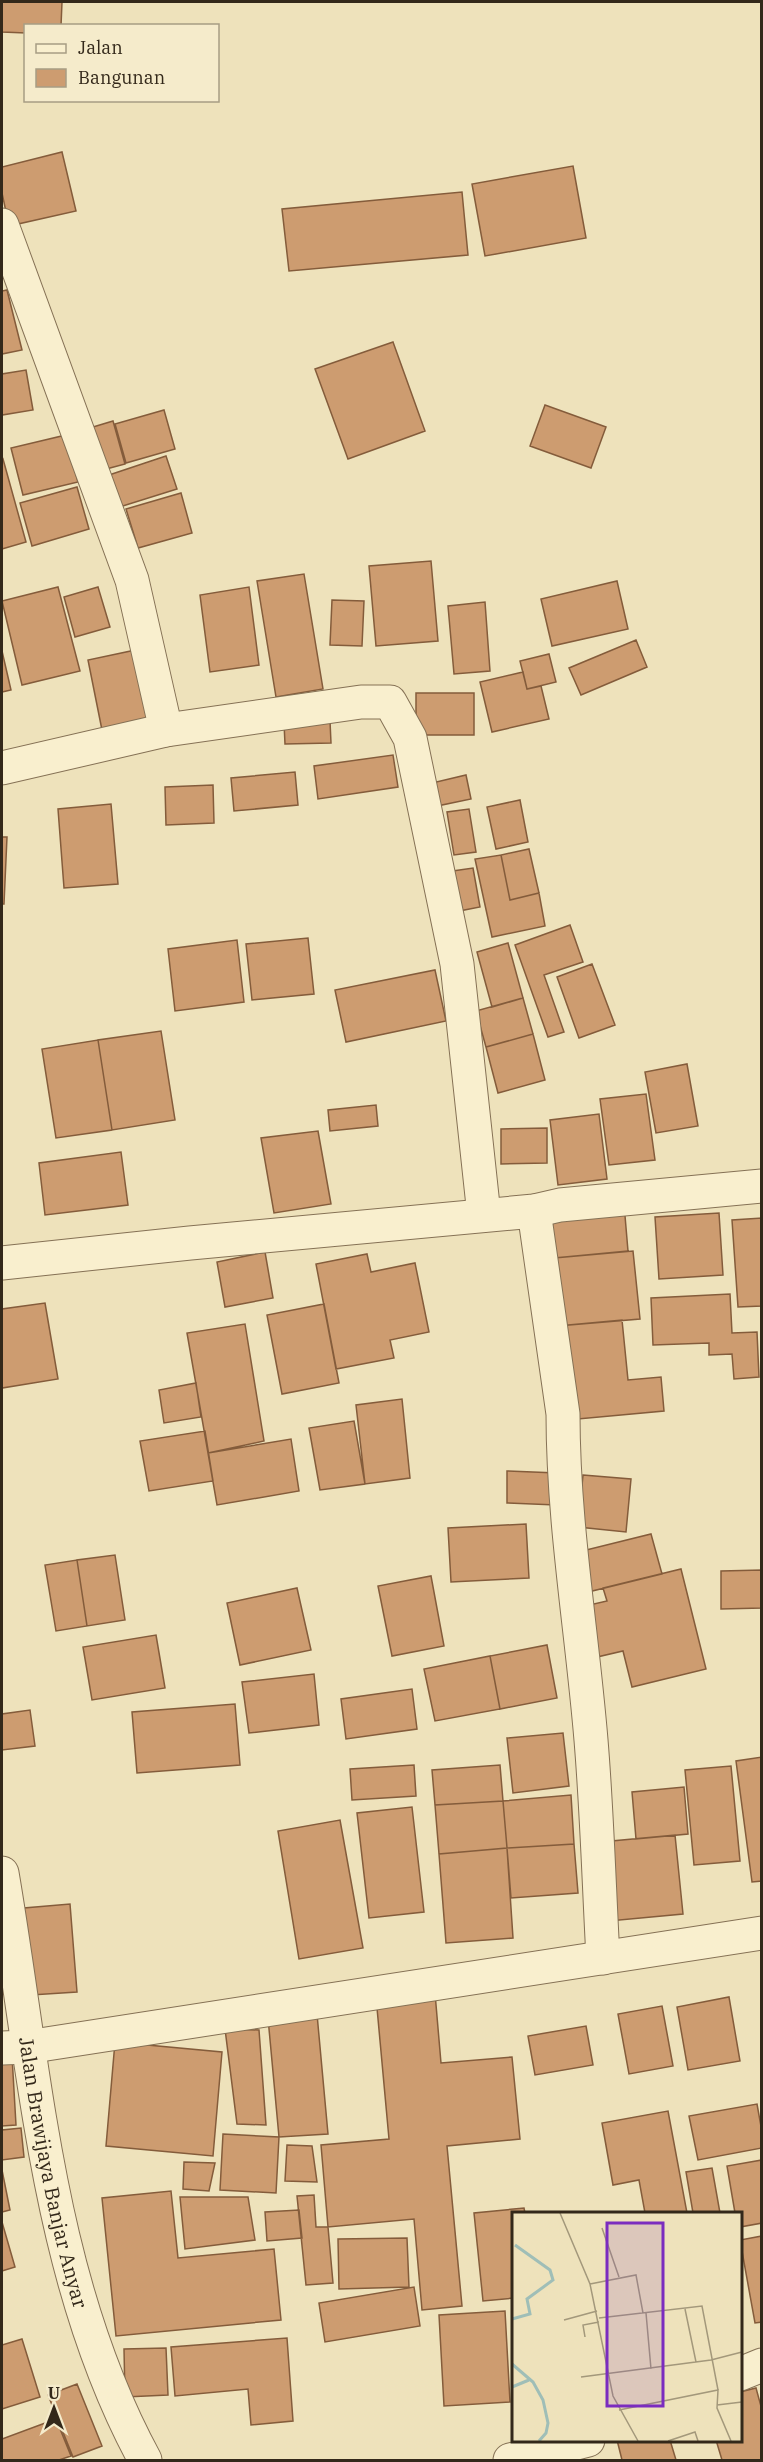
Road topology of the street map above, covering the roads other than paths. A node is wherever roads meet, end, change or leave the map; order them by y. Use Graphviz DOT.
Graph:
graph roads {
  1 [pos="2,225"];
  2 [pos="166,730"];
  3 [pos="2,768"];
  4 [pos="762,1186"];
  5 [pos="534,1211"];
  6 [pos="484,1215"];
  7 [pos="2,1263"];
  8 [pos="2,1873"];
  9 [pos="762,1933"];
  10 [pos="603,1958"];
  11 [pos="14,2048"];
  12 [pos="762,2366"];
  13 [pos="742,2374"];
  14 [pos="581,2441"];
  15 [pos="145,2460"];
  16 [pos="510,2460"];
  1 -- 2 [label="street"];
  2 -- 3 [label="street"];
  2 -- 6 [label="street"];
  4 -- 5 [label="street"];
  5 -- 6 [label="street"];
  5 -- 10 [label="street"];
  6 -- 7 [label="street"];
  8 -- 11 [label="street, Jalan Brawijaya Banjar Anyar"];
  9 -- 10 [label="street"];
  10 -- 11 [label="street"];
  11 -- 15 [label="street, Jalan Brawijaya Banjar Anyar"];
  12 -- 13 [label="street"];
  14 -- 16 [label="street"];
}
